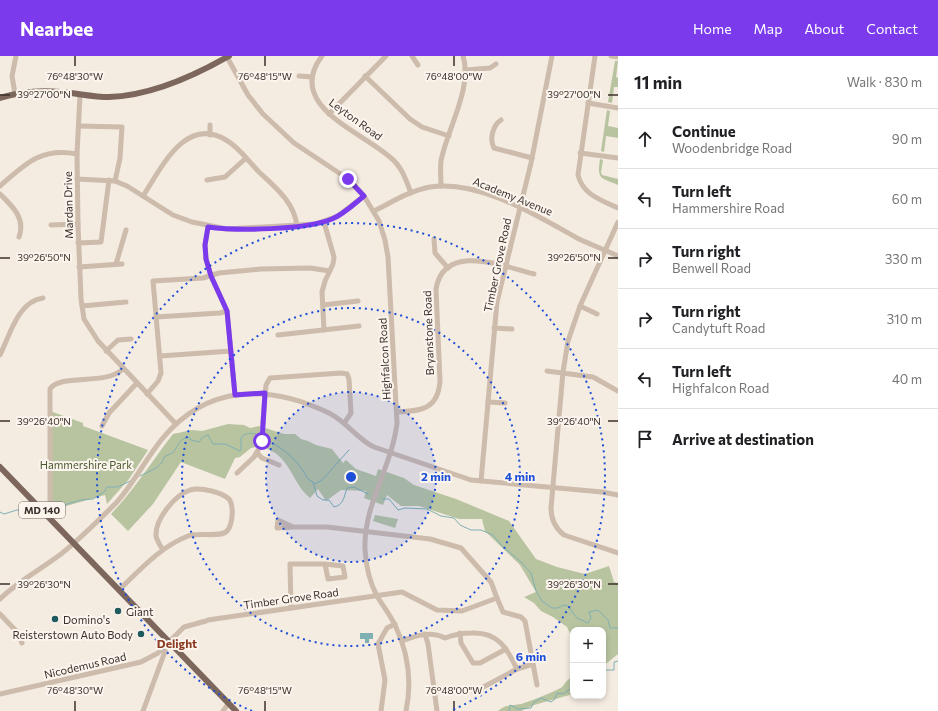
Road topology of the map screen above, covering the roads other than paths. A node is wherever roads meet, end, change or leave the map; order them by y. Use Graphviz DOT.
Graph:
graph roads {
  1 [pos="16,56"];
  2 [pos="322,56"];
  3 [pos="386,56"];
  4 [pos="412,56"];
  5 [pos="463,56"];
  6 [pos="552,56"];
  7 [pos="595,56"];
  8 [pos="611,56"];
  9 [pos="228,57"];
  10 [pos="618,57"];
  11 [pos="496,64"];
  12 [pos="418,65"];
  13 [pos="466,70"];
  14 [pos="299,76"];
  15 [pos="365,76"];
  16 [pos="312,78"];
  17 [pos="15,94"];
  18 [pos="80,95"];
  19 [pos="0,98"];
  20 [pos="588,103"];
  21 [pos="618,108"];
  22 [pos="329,114"];
  23 [pos="501,120"];
  24 [pos="210,124"];
  25 [pos="79,126"];
  26 [pos="210,135"];
  27 [pos="448,136"];
  28 [pos="580,152"];
  29 [pos="77,154"];
  30 [pos="246,158"];
  31 [pos="532,158"];
  32 [pos="618,158"];
  33 [pos="77,179"];
  34 [pos="109,180"];
  35 [pos="208,180"];
  36 [pos="115,181"];
  37 [pos="0,186"];
  38 [pos="441,186"];
  39 [pos="411,192"];
  40 [pos="0,194"];
  41 [pos="143,196"];
  42 [pos="364,196"];
  43 [pos="520,208"];
  44 [pos="618,208"];
  45 [pos="374,212"];
  46 [pos="324,222"];
  47 [pos="618,222"];
  48 [pos="78,224"];
  49 [pos="51,225"];
  50 [pos="297,226"];
  51 [pos="208,227"];
  52 [pos="126,230"];
  53 [pos="19,237"];
  54 [pos="434,239"];
  55 [pos="78,243"];
  56 [pos="605,250"];
  57 [pos="618,256"];
  58 [pos="116,264"];
  59 [pos="122,264"];
  60 [pos="79,267"];
  61 [pos="505,267"];
  62 [pos="448,268"];
  63 [pos="330,271"];
  64 [pos="534,274"];
  65 [pos="211,276"];
  66 [pos="43,298"];
  67 [pos="358,301"];
  68 [pos="126,302"];
  69 [pos="323,305"];
  70 [pos="82,306"];
  71 [pos="580,306"];
  72 [pos="227,311"];
  73 [pos="597,314"];
  74 [pos="156,317"];
  75 [pos="359,326"];
  76 [pos="494,328"];
  77 [pos="512,329"];
  78 [pos="324,330"];
  79 [pos="278,335"];
  80 [pos="131,339"];
  81 [pos="106,351"];
  82 [pos="231,351"];
  83 [pos="0,355"];
  84 [pos="160,356"];
  85 [pos="123,369"];
  86 [pos="547,371"];
  87 [pos="563,372"];
  88 [pos="137,383"];
  89 [pos="618,392"];
  90 [pos="265,393"];
  91 [pos="147,394"];
  92 [pos="235,395"];
  93 [pos="488,402"];
  94 [pos="505,403"];
  95 [pos="397,412"];
  96 [pos="345,422"];
  97 [pos="176,424"];
  98 [pos="102,426"];
  99 [pos="257,453"];
  100 [pos="391,453"];
  101 [pos="279,465"];
  102 [pos="0,467"];
  103 [pos="237,473"];
  104 [pos="481,481"];
  105 [pos="553,487"];
  106 [pos="618,495"];
  107 [pos="50,502"];
  108 [pos="293,527"];
  109 [pos="366,532"];
  110 [pos="73,543"];
  111 [pos="163,550"];
  112 [pos="618,553"];
  113 [pos="325,564"];
  114 [pos="119,590"];
  115 [pos="377,596"];
  116 [pos="497,598"];
  117 [pos="0,599"];
  118 [pos="291,608"];
  119 [pos="0,614"];
  120 [pos="395,624"];
  121 [pos="460,633"];
  122 [pos="425,634"];
  123 [pos="402,641"];
  124 [pos="169,642"];
  125 [pos="22,643"];
  126 [pos="506,649"];
  127 [pos="533,664"];
  128 [pos="517,670"];
  129 [pos="537,685"];
  130 [pos="474,692"];
  131 [pos="0,694"];
  132 [pos="228,703"];
  133 [pos="142,711"];
  134 [pos="223,711"];
  135 [pos="236,711"];
  136 [pos="381,711"];
  137 [pos="406,711"];
  138 [pos="437,711"];
  1 -- 17 [label="street"];
  2 -- 16 [label="street"];
  3 -- 15 [label="street"];
  4 -- 12 [label="street"];
  5 -- 13 [label="street"];
  6 -- 31 [label="street, Timber Grove Road"];
  7 -- 20 [label="street"];
  8 -- 10 [label="street"];
  9 -- 18 [label="main road"];
  9 -- 42 [label="street, Highfalcon Road"];
  11 -- 13 [label="street"];
  13 -- 27 [label="street"];
  14 -- 16 [label="street"];
  15 -- 22 [label="street"];
  15 -- 27 [label="street"];
  16 -- 22 [label="street, Leyton Road"];
  17 -- 18 [label="main road"];
  17 -- 19 [label="main road"];
  18 -- 25 [label="street, Mardan Drive"];
  20 -- 21 [label="street"];
  20 -- 28 [label="street"];
  22 -- 39 [label="street, Leyton Road"];
  23 -- 31 [label="street"];
  24 -- 26 [label="street"];
  25 -- 29 [label="street, Mardan Drive"];
  25 -- 36 [label="street"];
  26 -- 30 [label="street"];
  26 -- 41 [label="street"];
  27 -- 38 [label="street"];
  28 -- 32 [label="street"];
  28 -- 44 [label="street"];
  29 -- 33 [label="street, Mardan Drive"];
  29 -- 37 [label="street"];
  30 -- 35 [label="street"];
  30 -- 50 [label="street"];
  31 -- 43 [label="street, Timber Grove Road"];
  33 -- 34 [label="street"];
  33 -- 48 [label="street, Mardan Drive"];
  34 -- 36 [label="street"];
  34 -- 55 [label="street"];
  36 -- 41 [label="street"];
  38 -- 39 [label="street, Academy Avenue"];
  38 -- 43 [label="street, Academy Avenue"];
  39 -- 45 [label="street, Academy Avenue"];
  40 -- 53 [label="street"];
  41 -- 51 [label="street"];
  42 -- 45 [label="street, Highfalcon Road"];
  42 -- 46 [label="street"];
  43 -- 56 [label="street, Academy Avenue"];
  43 -- 61 [label="street, Timber Grove Road"];
  45 -- 95 [label="street, Highfalcon Road"];
  46 -- 50 [label="street"];
  46 -- 63 [label="street"];
  47 -- 56 [label="street"];
  48 -- 49 [label="street"];
  48 -- 55 [label="street, Mardan Drive"];
  50 -- 51 [label="street"];
  51 -- 65 [label="street"];
  52 -- 58 [label="street"];
  54 -- 62 [label="street"];
  55 -- 60 [label="street, Mardan Drive"];
  56 -- 57 [label="street, Academy Avenue"];
  56 -- 71 [label="street"];
  58 -- 59 [label="street"];
  58 -- 60 [label="street"];
  60 -- 70 [label="street, Mardan Drive"];
  61 -- 62 [label="street"];
  61 -- 64 [label="street"];
  61 -- 76 [label="street, Timber Grove Road"];
  62 -- 95 [label="street, Bryanstone Road"];
  63 -- 65 [label="street"];
  63 -- 69 [label="street"];
  65 -- 72 [label="street"];
  65 -- 74 [label="street"];
  66 -- 83 [label="street"];
  67 -- 69 [label="street"];
  68 -- 70 [label="street"];
  69 -- 78 [label="street"];
  70 -- 81 [label="street, Mardan Drive"];
  71 -- 73 [label="street"];
  71 -- 87 [label="street"];
  72 -- 74 [label="street"];
  72 -- 82 [label="street"];
  74 -- 84 [label="street"];
  75 -- 78 [label="street"];
  76 -- 77 [label="street"];
  76 -- 93 [label="street, Timber Grove Road"];
  78 -- 79 [label="street"];
  80 -- 81 [label="street"];
  81 -- 85 [label="street, Mardan Drive"];
  82 -- 84 [label="street"];
  82 -- 92 [label="street"];
  84 -- 91 [label="street"];
  85 -- 88 [label="street, Mardan Drive"];
  85 -- 107 [label="street"];
  86 -- 87 [label="street"];
  87 -- 89 [label="street"];
  87 -- 105 [label="street"];
  88 -- 91 [label="street, Mardan Drive"];
  88 -- 98 [label="street"];
  90 -- 92 [label="street"];
  90 -- 96 [label="street"];
  90 -- 96 [label="street"];
  90 -- 99 [label="street"];
  91 -- 97 [label="street, Mardan Drive"];
  92 -- 97 [label="street"];
  93 -- 94 [label="street"];
  93 -- 104 [label="street, Timber Grove Road"];
  95 -- 100 [label="street, Highfalcon Road"];
  96 -- 100 [label="street"];
  97 -- 110 [label="street"];
  99 -- 101 [label="street"];
  99 -- 103 [label="street"];
  100 -- 104 [label="street"];
  100 -- 109 [label="street, Highfalcon Road"];
  102 -- 110 [label="main road, MD 140"];
  104 -- 105 [label="street"];
  105 -- 106 [label="street"];
  105 -- 112 [label="street"];
  108 -- 109 [label="street"];
  109 -- 115 [label="street, Highfalcon Road"];
  109 -- 116 [label="street"];
  110 -- 114 [label="main road, MD 140"];
  110 -- 117 [label="street"];
  111 -- 111 [label="street"];
  111 -- 114 [label="street"];
  113 -- 118 [label="street"];
  114 -- 124 [label="main road, MD 140"];
  115 -- 116 [label="street, Timber Grove Road"];
  115 -- 118 [label="street, Timber Grove Road"];
  115 -- 120 [label="street, Highfalcon Road"];
  116 -- 127 [label="street"];
  118 -- 124 [label="street, Timber Grove Road"];
  119 -- 125 [label="street"];
  120 -- 123 [label="street, Highfalcon Road"];
  120 -- 136 [label="street"];
  121 -- 122 [label="street"];
  121 -- 126 [label="street"];
  121 -- 126 [label="street"];
  122 -- 123 [label="street"];
  122 -- 138 [label="street"];
  123 -- 137 [label="street, Highfalcon Road"];
  124 -- 131 [label="street, Nicodemus Road"];
  124 -- 132 [label="main road, MD 140"];
  124 -- 133 [label="street"];
  126 -- 128 [label="street"];
  127 -- 128 [label="street"];
  127 -- 129 [label="street"];
  128 -- 130 [label="street"];
  132 -- 134 [label="street"];
  132 -- 135 [label="main road, MD 140"];
}
